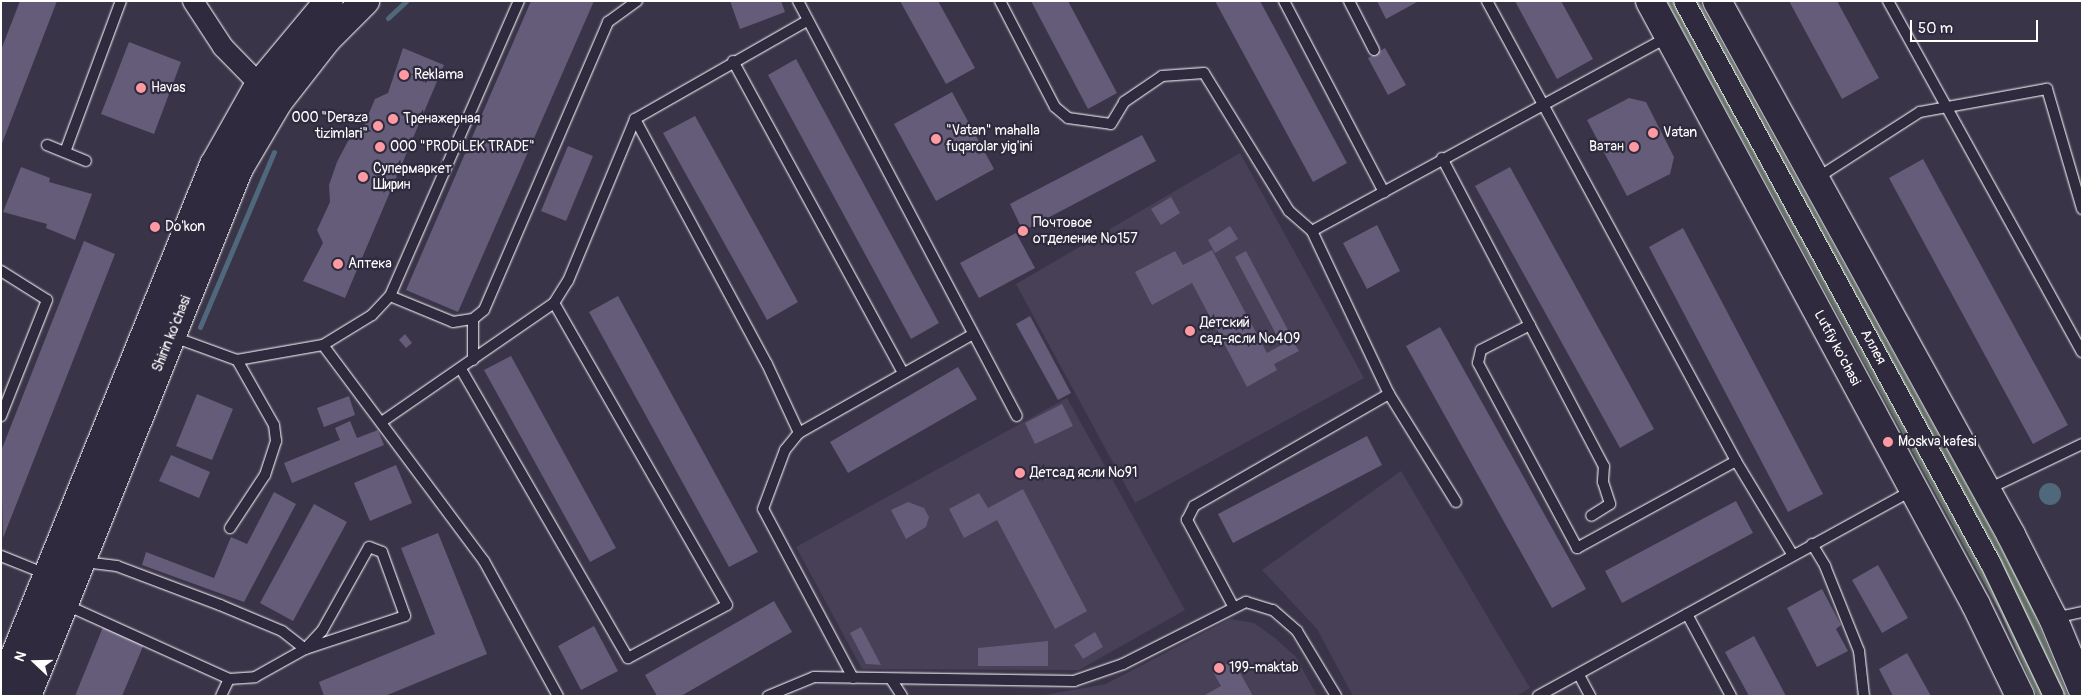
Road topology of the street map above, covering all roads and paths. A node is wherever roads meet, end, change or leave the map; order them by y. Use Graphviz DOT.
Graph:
graph roads {
  1 [pos="121,1"];
  2 [pos="193,1"];
  3 [pos="329,1"];
  4 [pos="365,1"];
  5 [pos="519,1"];
  6 [pos="637,1"];
  7 [pos="798,1"];
  8 [pos="1000,1"];
  9 [pos="1284,1"];
  10 [pos="1349,1"];
  11 [pos="1487,1"];
  12 [pos="1650,1"];
  13 [pos="1684,1"];
  14 [pos="1717,1"];
  15 [pos="1888,1"];
  16 [pos="807,21"];
  17 [pos="1669,36"];
  18 [pos="1374,50"];
  19 [pos="733,61"];
  20 [pos="268,93"];
  21 [pos="1947,107"];
  22 [pos="1544,108"];
  23 [pos="635,119"];
  24 [pos="47,145"];
  25 [pos="65,152"];
  26 [pos="1442,158"];
  27 [pos="86,161"];
  28 [pos="1814,180"];
  29 [pos="1384,192"];
  30 [pos="2082,209"];
  31 [pos="1312,231"];
  32 [pos="1,271"];
  33 [pos="390,296"];
  34 [pos="554,303"];
  35 [pos="473,319"];
  36 [pos="1530,325"];
  37 [pos="161,332"];
  38 [pos="973,334"];
  39 [pos="323,345"];
  40 [pos="2082,352"];
  41 [pos="238,360"];
  42 [pos="473,360"];
  43 [pos="461,369"];
  44 [pos="903,373"];
  45 [pos="1389,394"];
  46 [pos="1,416"];
  47 [pos="1017,416"];
  48 [pos="383,421"];
  49 [pos="799,433"];
  50 [pos="2082,444"];
  51 [pos="1736,461"];
  52 [pos="1913,490"];
  53 [pos="1986,490"];
  54 [pos="1456,502"];
  55 [pos="1591,516"];
  56 [pos="230,528"];
  57 [pos="1812,544"];
  58 [pos="1792,554"];
  59 [pos="1,556"];
  60 [pos="60,579"];
  61 [pos="1232,606"];
  62 [pos="2082,612"];
  63 [pos="1687,614"];
  64 [pos="2054,618"];
  65 [pos="305,649"];
  66 [pos="1579,675"];
  67 [pos="2080,676"];
  68 [pos="852,678"];
  69 [pos="229,679"];
  70 [pos="891,679"];
  71 [pos="1,690"];
  72 [pos="27,696"];
  73 [pos="221,696"];
  74 [pos="558,696"];
  75 [pos="768,696"];
  76 [pos="902,696"];
  77 [pos="1336,696"];
  78 [pos="1538,696"];
  79 [pos="1590,696"];
  80 [pos="1731,696"];
  81 [pos="1864,696"];
  82 [pos="2020,696"];
  83 [pos="2054,696"];
  1 -- 25 [label="lane"];
  2 -- 20 [label="street"];
  3 -- 20 [label="main road, Shirin ko'chasi"];
  4 -- 20 [label="main road, Shirin ko'chasi"];
  5 -- 33 [label="lane"];
  6 -- 35 [label="lane"];
  7 -- 16 [label="lane"];
  8 -- 31 [label="lane"];
  9 -- 29 [label="lane"];
  10 -- 18 [label="lane"];
  11 -- 22 [label="lane"];
  12 -- 17 [label="main road, Lutfiy ko'chasi"];
  13 -- 83 [label="street, Аллея"];
  14 -- 28 [label="main road"];
  15 -- 21 [label="lane"];
  16 -- 19 [label="lane"];
  16 -- 38 [label="lane"];
  17 -- 22 [label="lane"];
  17 -- 52 [label="main road, Lutfiy ko'chasi"];
  19 -- 23 [label="lane"];
  19 -- 44 [label="lane"];
  20 -- 37 [label="main road, Shirin ko'chasi"];
  21 -- 28 [label="lane"];
  21 -- 30 [label="lane"];
  21 -- 40 [label="lane"];
  22 -- 26 [label="lane"];
  22 -- 51 [label="lane"];
  23 -- 34 [label="lane"];
  23 -- 49 [label="lane"];
  24 -- 25 [label="lane"];
  25 -- 27 [label="lane"];
  26 -- 29 [label="lane"];
  26 -- 36 [label="lane"];
  28 -- 53 [label="main road"];
  29 -- 31 [label="lane"];
  31 -- 45 [label="lane"];
  32 -- 46 [label="lane"];
  33 -- 35 [label="lane"];
  33 -- 39 [label="lane"];
  34 -- 42 [label="lane"];
  34 -- 43 [label="lane"];
  35 -- 42 [label="lane"];
  36 -- 51 [label="lane"];
  36 -- 55 [label="lane"];
  37 -- 41 [label="lane"];
  37 -- 60 [label="main road, Shirin ko'chasi"];
  38 -- 44 [label="lane"];
  38 -- 47 [label="lane"];
  39 -- 41 [label="lane"];
  39 -- 48 [label="lane"];
  41 -- 56 [label="lane"];
  42 -- 43 [label="lane"];
  43 -- 48 [label="lane"];
  44 -- 49 [label="lane"];
  45 -- 54 [label="lane"];
  45 -- 61 [label="lane"];
  48 -- 74 [label="lane"];
  49 -- 68 [label="lane"];
  50 -- 53 [label="lane"];
  51 -- 58 [label="lane"];
  52 -- 57 [label="lane"];
  52 -- 82 [label="main road, Lutfiy ko'chasi"];
  53 -- 64 [label="main road"];
  57 -- 58 [label="lane"];
  57 -- 81 [label="lane"];
  58 -- 63 [label="lane"];
  59 -- 60 [label="lane"];
  60 -- 65 [label="lane"];
  60 -- 69 [label="lane"];
  60 -- 71 [label="main road, Shirin ko'chasi"];
  60 -- 72 [label="main road, Shirin ko'chasi"];
  61 -- 70 [label="lane"];
  61 -- 77 [label="lane"];
  62 -- 64 [label="lane"];
  63 -- 66 [label="lane"];
  63 -- 80 [label="lane"];
  64 -- 67 [label="main road"];
  65 -- 65 [label="lane"];
  65 -- 69 [label="lane"];
  66 -- 78 [label="lane"];
  66 -- 79 [label="lane"];
  68 -- 70 [label="lane"];
  68 -- 75 [label="lane"];
  69 -- 73 [label="lane"];
  70 -- 76 [label="lane"];
}
